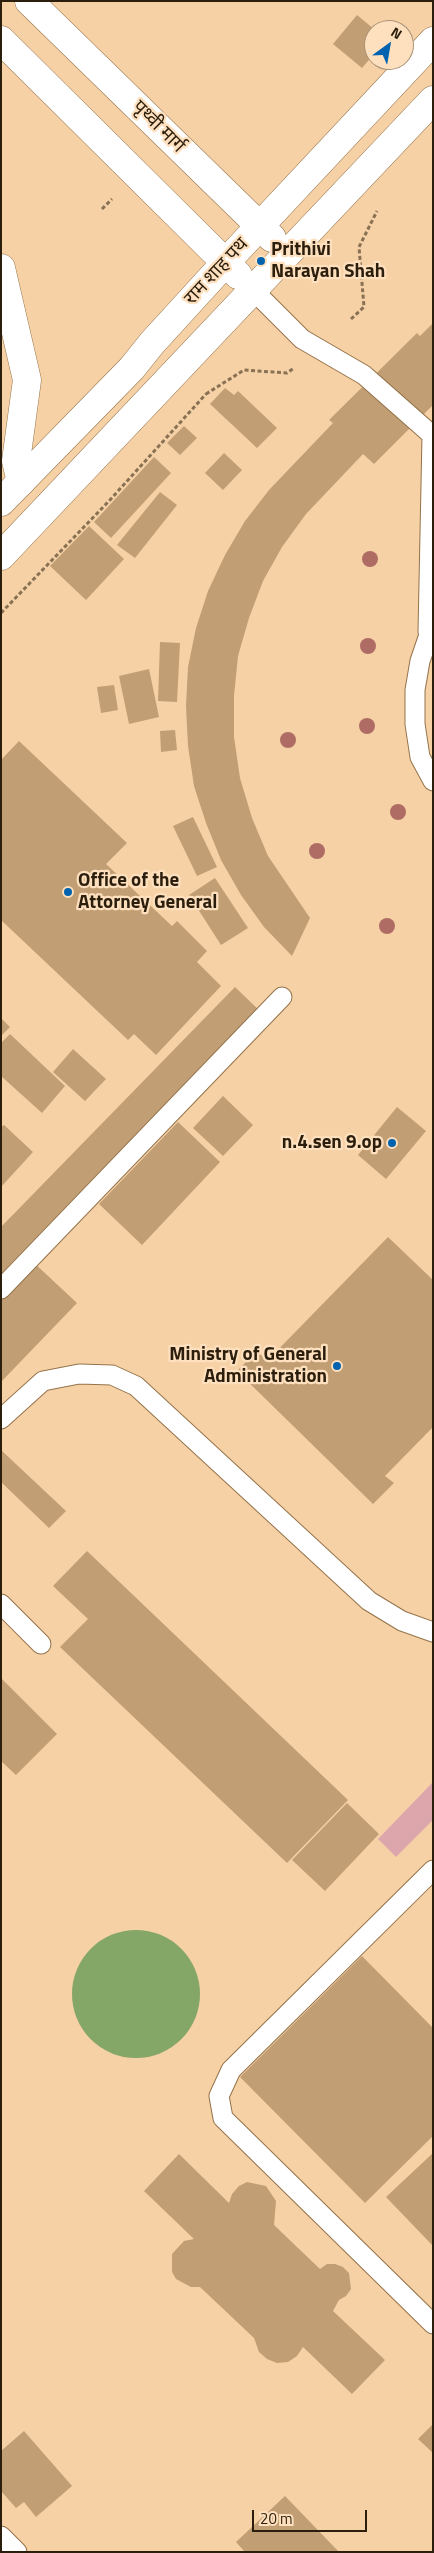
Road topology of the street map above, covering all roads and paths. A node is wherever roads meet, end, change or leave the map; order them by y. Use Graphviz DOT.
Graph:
graph roads {
  1 [pos="29,1"];
  2 [pos="1,40"];
  3 [pos="433,41"];
  4 [pos="433,100"];
  5 [pos="378,210"];
  6 [pos="260,226"];
  7 [pos="288,254"];
  8 [pos="226,262"];
  9 [pos="1,268"];
  10 [pos="253,290"];
  11 [pos="352,319"];
  12 [pos="318,350"];
  13 [pos="171,378"];
  14 [pos="206,394"];
  15 [pos="432,436"];
  16 [pos="21,482"];
  17 [pos="1,502"];
  18 [pos="1,556"];
  19 [pos="1,613"];
  20 [pos="431,628"];
  21 [pos="433,781"];
  22 [pos="282,997"];
  23 [pos="1,1289"];
  24 [pos="1,1419"];
  25 [pos="1,1604"];
  26 [pos="433,1632"];
  27 [pos="41,1644"];
  28 [pos="433,1870"];
  29 [pos="433,2324"];
  30 [pos="1,2536"];
  31 [pos="17,2552"];
  1 -- 6 [label="main road, पृथ्वी मार्ग"];
  2 -- 8 [label="main road"];
  3 -- 6 [label="main road, राम शाह पथ"];
  4 -- 7 [label="main road, राम शाह पथ"];
  5 -- 11 [label="path"];
  6 -- 7 [label="main road, पृथ्वी मार्ग"];
  6 -- 8 [label="main road, राम शाह पथ"];
  7 -- 10 [label="main road, राम शाह पथ"];
  8 -- 10 [label="main road"];
  8 -- 16 [label="main road, राम शाह पथ"];
  9 -- 16 [label="main road"];
  10 -- 12 [label="lane"];
  10 -- 13 [label="main road, राम शाह पथ"];
  12 -- 14 [label="path"];
  12 -- 15 [label="lane"];
  13 -- 14 [label="path"];
  13 -- 18 [label="main road, राम शाह पथ"];
  14 -- 19 [label="path"];
  15 -- 20 [label="lane"];
  16 -- 17 [label="main road, राम शाह पथ"];
  20 -- 21 [label="lane"];
  22 -- 23 [label="lane"];
  24 -- 26 [label="lane"];
  25 -- 27 [label="lane"];
  28 -- 29 [label="lane"];
  30 -- 31 [label="lane"];
}
